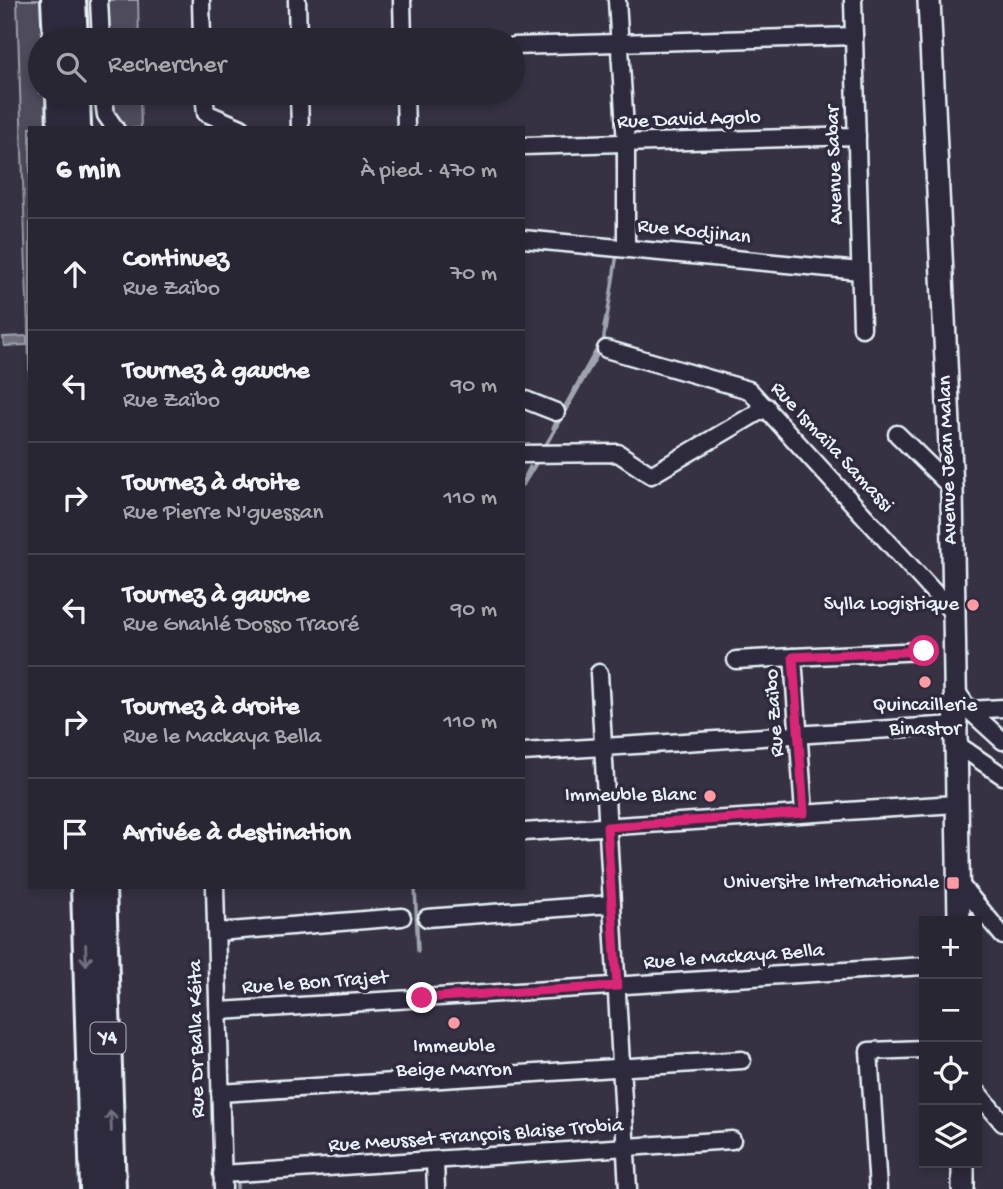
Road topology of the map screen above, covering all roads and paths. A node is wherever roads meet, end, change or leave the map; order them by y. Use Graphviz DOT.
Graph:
graph roads {
  1 [pos="54,0"];
  2 [pos="73,0"];
  3 [pos="99,0"];
  4 [pos="201,0"];
  5 [pos="297,0"];
  6 [pos="402,0"];
  7 [pos="617,0"];
  8 [pos="853,0"];
  9 [pos="929,0"];
  10 [pos="55,28"];
  11 [pos="74,28"];
  12 [pos="100,28"];
  13 [pos="202,28"];
  14 [pos="298,28"];
  15 [pos="403,28"];
  16 [pos="854,36"];
  17 [pos="620,43"];
  18 [pos="525,46"];
  19 [pos="59,105"];
  20 [pos="77,105"];
  21 [pos="105,105"];
  22 [pos="205,105"];
  23 [pos="299,105"];
  24 [pos="405,105"];
  25 [pos="60,126"];
  26 [pos="78,126"];
  27 [pos="114,126"];
  28 [pos="236,126"];
  29 [pos="300,126"];
  30 [pos="406,126"];
  31 [pos="857,135"];
  32 [pos="626,145"];
  33 [pos="525,146"];
  34 [pos="525,239"];
  35 [pos="626,247"];
  36 [pos="860,271"];
  37 [pos="862,328"];
  38 [pos="606,349"];
  39 [pos="525,400"];
  40 [pos="767,407"];
  41 [pos="556,412"];
  42 [pos="897,434"];
  43 [pos="525,454"];
  44 [pos="952,488"];
  45 [pos="953,612"];
  46 [pos="924,651"];
  47 [pos="793,657"];
  48 [pos="736,660"];
  49 [pos="599,673"];
  50 [pos="1003,708"];
  51 [pos="960,726"];
  52 [pos="799,734"];
  53 [pos="1003,741"];
  54 [pos="603,746"];
  55 [pos="525,752"];
  56 [pos="1003,776"];
  57 [pos="956,804"];
  58 [pos="804,813"];
  59 [pos="607,827"];
  60 [pos="525,832"];
  61 [pos="958,882"];
  62 [pos="84,889"];
  63 [pos="103,889"];
  64 [pos="215,889"];
  65 [pos="612,904"];
  66 [pos="959,916"];
  67 [pos="402,917"];
  68 [pos="427,918"];
  69 [pos="217,932"];
  70 [pos="1003,936"];
  71 [pos="919,966"];
  72 [pos="617,986"];
  73 [pos="417,998"];
  74 [pos="220,1011"];
  75 [pos="919,1049"];
  76 [pos="742,1060"];
  77 [pos="621,1066"];
  78 [pos="220,1093"];
  79 [pos="982,1098"];
  80 [pos="1003,1122"];
  81 [pos="732,1140"];
  82 [pos="625,1148"];
  83 [pos="435,1160"];
  84 [pos="963,1168"];
  85 [pos="222,1181"];
  86 [pos="93,1189"];
  87 [pos="113,1189"];
  88 [pos="436,1189"];
  89 [pos="628,1189"];
  90 [pos="878,1189"];
  91 [pos="963,1189"];
  1 -- 10 [label="highway"];
  2 -- 11 [label="highway"];
  3 -- 12 [label="street"];
  4 -- 13 [label="street"];
  5 -- 14 [label="street"];
  6 -- 15 [label="street"];
  7 -- 17 [label="street"];
  8 -- 16 [label="street, Avenue Sabar"];
  9 -- 44 [label="main road, Avenue Jean Malan"];
  16 -- 17 [label="street"];
  16 -- 31 [label="street, Avenue Sabar"];
  17 -- 18 [label="street"];
  17 -- 32 [label="street"];
  19 -- 25 [label="highway"];
  20 -- 26 [label="highway"];
  21 -- 27 [label="street"];
  22 -- 28 [label="street"];
  23 -- 29 [label="street"];
  24 -- 30 [label="street"];
  31 -- 32 [label="street, Rue David Agolo"];
  31 -- 36 [label="street, Avenue Sabar"];
  32 -- 33 [label="street, Rue David Agolo"];
  32 -- 35 [label="street"];
  34 -- 35 [label="street, Rue Kodjinan"];
  35 -- 36 [label="street, Rue Kodjinan"];
  36 -- 37 [label="street, Avenue Sabar"];
  38 -- 40 [label="street, Rue Ismaïla Samassi"];
  39 -- 41 [label="street"];
  40 -- 43 [label="street"];
  40 -- 45 [label="street, Rue Ismaïla Samassi"];
  42 -- 44 [label="street"];
  44 -- 45 [label="main road, Avenue Jean Malan"];
  45 -- 51 [label="main road, Avenue Jean Malan"];
  46 -- 47 [label="street, Rue Zaïbo"];
  47 -- 48 [label="street"];
  47 -- 52 [label="street, Rue Zaïbo"];
  49 -- 54 [label="street"];
  50 -- 51 [label="street"];
  51 -- 52 [label="street"];
  51 -- 53 [label="street"];
  51 -- 56 [label="street"];
  51 -- 57 [label="main road, Avenue Jean Malan"];
  52 -- 54 [label="street"];
  52 -- 58 [label="street, Rue Zaïbo"];
  54 -- 55 [label="street"];
  54 -- 59 [label="street"];
  57 -- 58 [label="street"];
  57 -- 61 [label="main road, Avenue Jean Malan"];
  58 -- 59 [label="street"];
  59 -- 60 [label="street"];
  59 -- 65 [label="street"];
  61 -- 66 [label="main road, Avenue Jean Malan"];
  61 -- 70 [label="street"];
  62 -- 86 [label="highway, Y4, one-way"];
  87 -- 63 [label="highway, Y4, one-way"];
  64 -- 69 [label="street, Rue Dr Balla Kéita"];
  65 -- 68 [label="street"];
  65 -- 72 [label="street"];
  67 -- 69 [label="street"];
  69 -- 74 [label="street, Rue Dr Balla Kéita"];
  71 -- 72 [label="street, Rue le Mackaya Bella"];
  72 -- 73 [label="street, Rue le Mackaya Bella"];
  72 -- 77 [label="street"];
  73 -- 74 [label="street, Rue le Bon Trajet"];
  74 -- 78 [label="street, Rue Dr Balla Kéita"];
  75 -- 90 [label="street"];
  76 -- 77 [label="street"];
  77 -- 78 [label="street"];
  77 -- 82 [label="street"];
  78 -- 85 [label="street, Rue Dr Balla Kéita"];
  79 -- 80 [label="street"];
  81 -- 82 [label="street, Rue Meusset François Blaise Trobia"];
  82 -- 83 [label="street, Rue Meusset François Blaise Trobia"];
  82 -- 89 [label="street"];
  83 -- 85 [label="street, Rue Meusset François Blaise Trobia"];
  83 -- 88 [label="street"];
  84 -- 91 [label="main road"];
}
